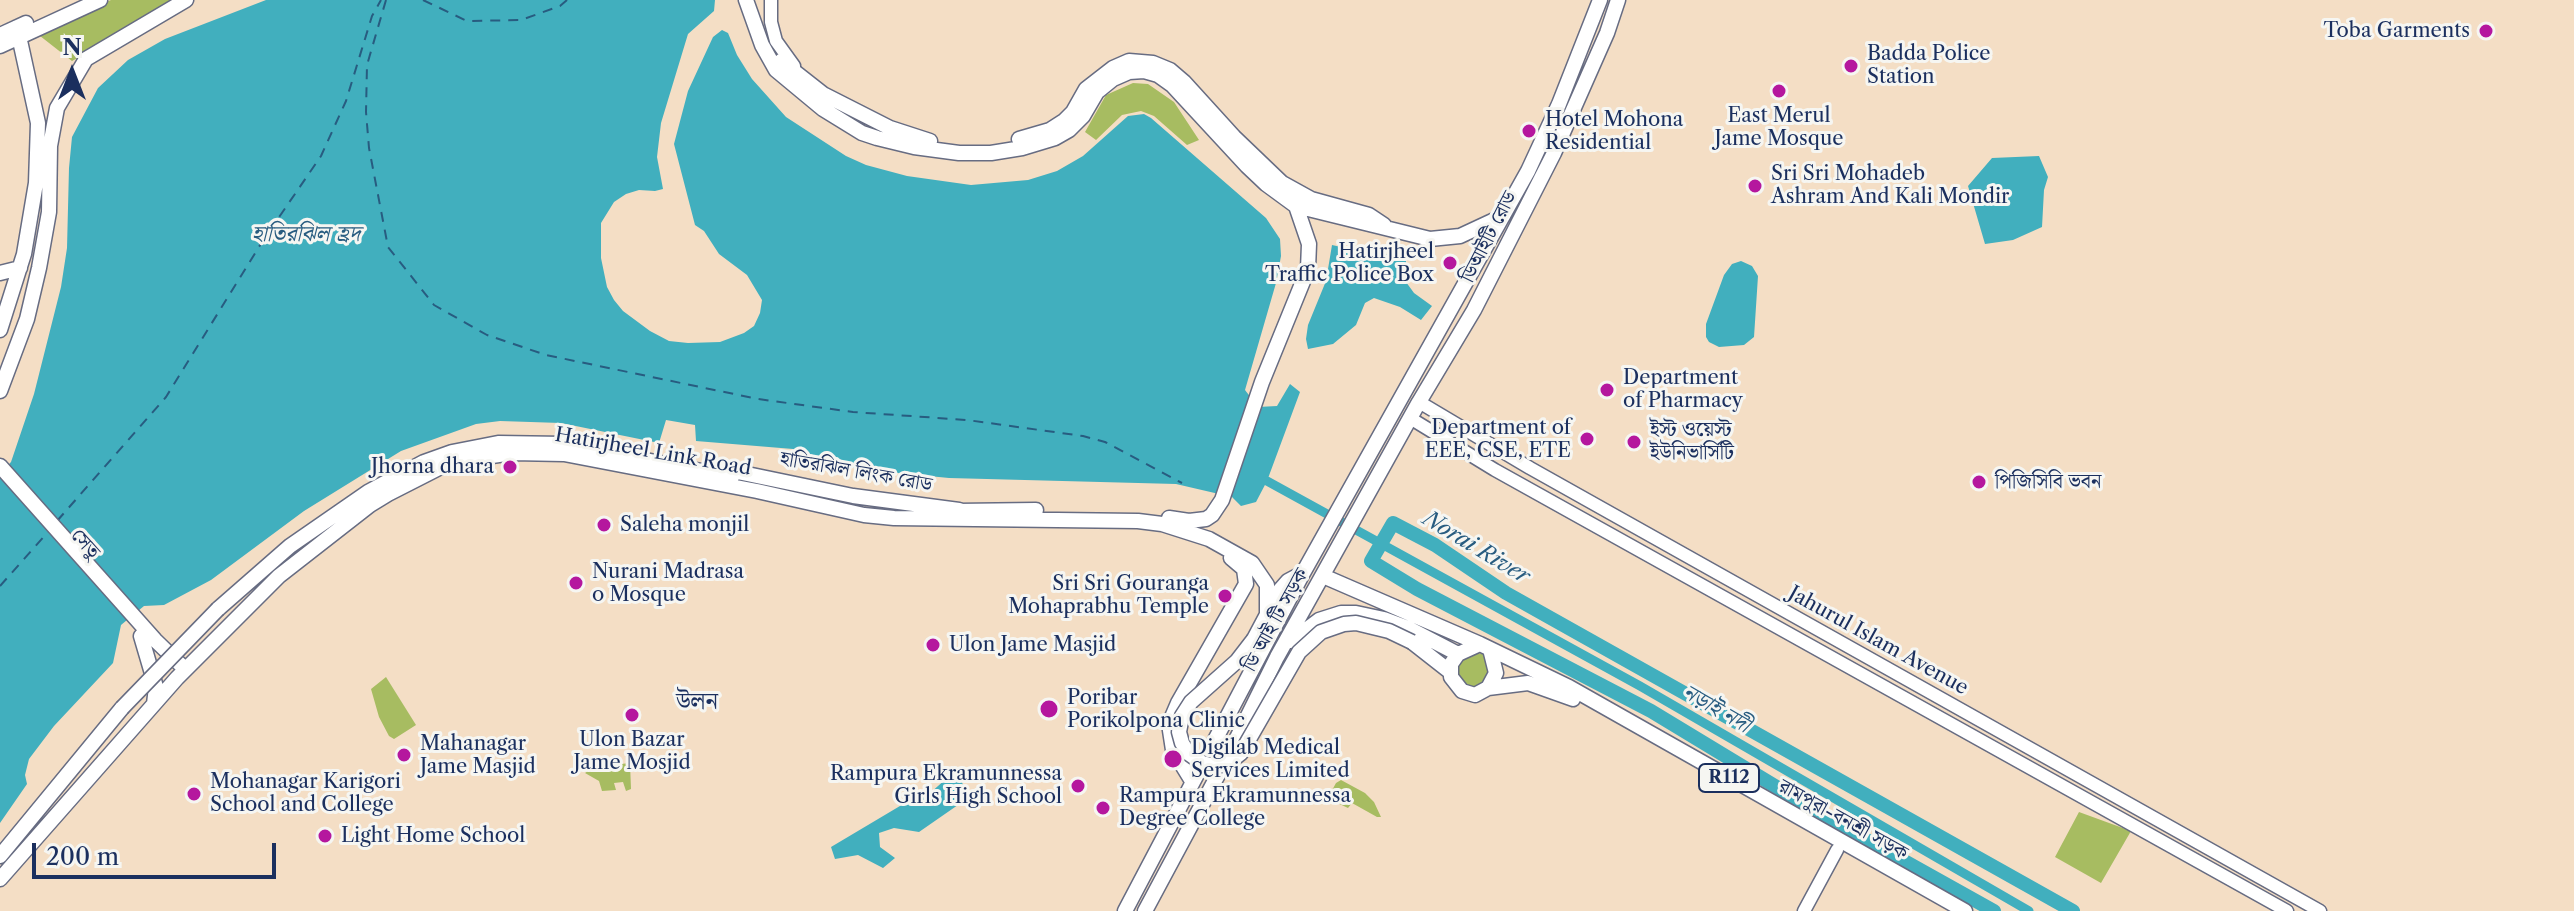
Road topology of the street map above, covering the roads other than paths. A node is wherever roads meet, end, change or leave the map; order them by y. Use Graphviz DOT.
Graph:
graph roads {
  1 [pos="77,0"];
  2 [pos="100,0"];
  3 [pos="186,0"];
  4 [pos="746,0"];
  5 [pos="771,0"];
  6 [pos="1600,0"];
  7 [pos="1618,0"];
  8 [pos="19,32"];
  9 [pos="758,33"];
  10 [pos="0,35"];
  11 [pos="0,46"];
  12 [pos="823,94"];
  13 [pos="44,147"];
  14 [pos="914,147"];
  15 [pos="1296,206"];
  16 [pos="1504,216"];
  17 [pos="1397,232"];
  18 [pos="20,268"];
  19 [pos="0,273"];
  20 [pos="0,330"];
  21 [pos="0,391"];
  22 [pos="1419,402"];
  23 [pos="1442,415"];
  24 [pos="1410,418"];
  25 [pos="1431,431"];
  26 [pos="1505,454"];
  27 [pos="0,466"];
  28 [pos="1530,468"];
  29 [pos="699,470"];
  30 [pos="1495,470"];
  31 [pos="0,478"];
  32 [pos="1374,483"];
  33 [pos="1522,484"];
  34 [pos="758,486"];
  35 [pos="791,494"];
  36 [pos="833,496"];
  37 [pos="1611,514"];
  38 [pos="1172,518"];
  39 [pos="1603,529"];
  40 [pos="1197,534"];
  41 [pos="1303,573"];
  42 [pos="1323,576"];
  43 [pos="1267,617"];
  44 [pos="148,636"];
  45 [pos="216,637"];
  46 [pos="1485,647"];
  47 [pos="1458,654"];
  48 [pos="1277,657"];
  49 [pos="1449,671"];
  50 [pos="181,674"];
  51 [pos="1488,688"];
  52 [pos="154,704"];
  53 [pos="1192,781"];
  54 [pos="1837,850"];
  55 [pos="0,856"];
  56 [pos="2235,872"];
  57 [pos="0,879"];
  58 [pos="1125,911"];
  59 [pos="1145,911"];
  60 [pos="1804,911"];
  61 [pos="1948,911"];
  62 [pos="1965,911"];
  63 [pos="2287,911"];
  64 [pos="2320,911"];
  1 -- 8 [label="main road"];
  2 -- 8 [label="main road"];
  3 -- 13 [label="main road"];
  4 -- 9 [label="main road"];
  5 -- 12 [label="street"];
  6 -- 16 [label="main road"];
  7 -- 22 [label="main road, ডিআইটি রোড"];
  8 -- 10 [label="main road"];
  8 -- 11 [label="main road"];
  8 -- 13 [label="main road"];
  9 -- 12 [label="main road"];
  9 -- 14 [label="main road"];
  12 -- 14 [label="main road"];
  12 -- 17 [label="main road"];
  13 -- 18 [label="main road"];
  13 -- 21 [label="main road"];
  14 -- 15 [label="main road"];
  15 -- 17 [label="main road"];
  15 -- 38 [label="main road, হাতিরঝিল লিংক রোড"];
  16 -- 17 [label="main road"];
  16 -- 41 [label="main road"];
  18 -- 19 [label="main road"];
  18 -- 20 [label="main road"];
  22 -- 23 [label="street, Jahurul Islam Avenue"];
  22 -- 24 [label="main road, ডিআইটি রোড"];
  23 -- 25 [label="street"];
  23 -- 26 [label="street, Jahurul Islam Avenue"];
  24 -- 25 [label="street, Jahurul Islam Avenue"];
  24 -- 32 [label="main road, ডিআইটি রোড"];
  25 -- 30 [label="street, Jahurul Islam Avenue"];
  26 -- 28 [label="street, Jahurul Islam Avenue"];
  26 -- 30 [label="street"];
  27 -- 44 [label="main road"];
  28 -- 33 [label="street"];
  28 -- 37 [label="street, Jahurul Islam Avenue"];
  29 -- 34 [label="main road"];
  29 -- 36 [label="main road, হাতিরঝিল লিংক রোড"];
  29 -- 55 [label="main road, bridge"];
  30 -- 33 [label="street, Jahurul Islam Avenue"];
  31 -- 44 [label="main road, সেতু"];
  32 -- 42 [label="main road, ডি আই টি সড়ক"];
  33 -- 39 [label="street, Jahurul Islam Avenue"];
  34 -- 35 [label="main road, Hatirjheel Link Road"];
  34 -- 45 [label="main road, Hatirjheel Link Road"];
  35 -- 36 [label="main road"];
  35 -- 40 [label="main road, Hatirjheel Link Road"];
  36 -- 38 [label="main road, হাতিরঝিল লিংক রোড"];
  37 -- 39 [label="street"];
  37 -- 56 [label="street, Jahurul Islam Avenue"];
  38 -- 40 [label="main road"];
  39 -- 56 [label="street, Jahurul Islam Avenue"];
  40 -- 43 [label="main road, Hatirjheel Link Road"];
  40 -- 53 [label="main road"];
  41 -- 43 [label="main road"];
  41 -- 53 [label="main road, ডি আই টি সড়ক"];
  42 -- 46 [label="main road, রামপুরা-বনশ্রী সড়ক / R112"];
  42 -- 48 [label="main road, ডি আই টি সড়ক"];
  43 -- 49 [label="main road, bridge"];
  44 -- 45 [label="main road"];
  44 -- 50 [label="main road"];
  44 -- 52 [label="main road"];
  45 -- 50 [label="main road, Hatirjheel Link Road"];
  46 -- 47 [label="main road"];
  46 -- 51 [label="main road"];
  46 -- 62 [label="main road, রামপুরা-বনশ্রী সড়ক / R112"];
  47 -- 48 [label="main road"];
  47 -- 49 [label="main road"];
  48 -- 59 [label="main road, ডি আই টি সড়ক"];
  49 -- 51 [label="main road"];
  50 -- 52 [label="main road, Hatirjheel Link Road"];
  51 -- 54 [label="main road, রামপুরা-বনশ্রী সড়ক / R112"];
  52 -- 57 [label="main road, Hatirjheel Link Road"];
  53 -- 58 [label="main road, ডি আই টি সড়ক"];
  54 -- 60 [label="street"];
  54 -- 61 [label="main road, রামপুরা-বনশ্রী সড়ক / R112"];
  56 -- 63 [label="street, Jahurul Islam Avenue"];
  56 -- 64 [label="street, Jahurul Islam Avenue"];
}
